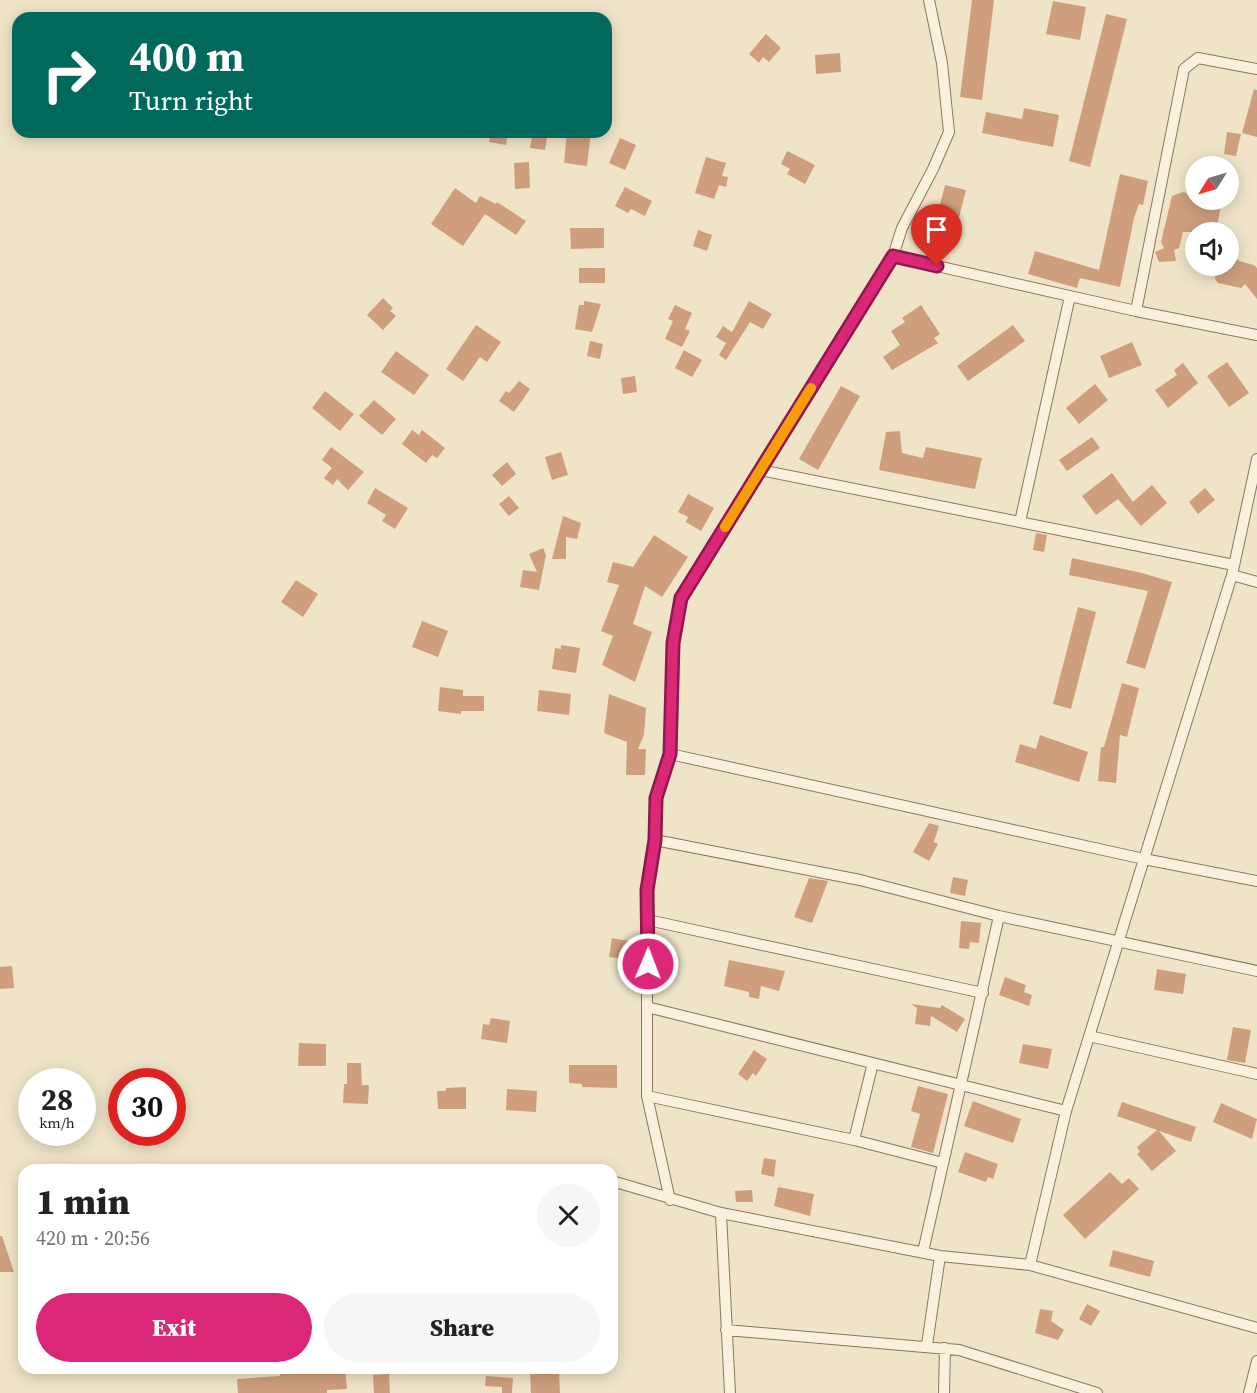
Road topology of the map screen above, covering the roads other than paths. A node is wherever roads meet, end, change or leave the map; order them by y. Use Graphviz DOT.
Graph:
graph roads {
  1 [pos="929,0"];
  2 [pos="1257,69"];
  3 [pos="893,256"];
  4 [pos="1070,296"];
  5 [pos="1136,311"];
  6 [pos="1257,334"];
  7 [pos="1257,459"];
  8 [pos="760,470"];
  9 [pos="1020,522"];
  10 [pos="1233,570"];
  11 [pos="1257,582"];
  12 [pos="670,754"];
  13 [pos="655,840"];
  14 [pos="1144,859"];
  15 [pos="1257,881"];
  16 [pos="999,916"];
  17 [pos="648,920"];
  18 [pos="1118,943"];
  19 [pos="1257,971"];
  20 [pos="983,993"];
  21 [pos="647,1007"];
  22 [pos="1089,1036"];
  23 [pos="873,1063"];
  24 [pos="1257,1074"];
  25 [pos="963,1086"];
  26 [pos="647,1096"];
  27 [pos="1066,1111"];
  28 [pos="854,1140"];
  29 [pos="943,1163"];
  30 [pos="618,1184"];
  31 [pos="670,1200"];
  32 [pos="721,1213"];
  33 [pos="923,1252"];
  34 [pos="940,1256"];
  35 [pos="1030,1264"];
  36 [pos="1257,1328"];
  37 [pos="726,1330"];
  38 [pos="927,1345"];
  39 [pos="945,1348"];
  40 [pos="1257,1361"];
  41 [pos="729,1393"];
  42 [pos="944,1393"];
  43 [pos="1097,1393"];
  44 [pos="1249,1393"];
  1 -- 3 [label="street"];
  2 -- 5 [label="street"];
  3 -- 4 [label="street"];
  3 -- 8 [label="street"];
  4 -- 5 [label="street"];
  4 -- 9 [label="street"];
  5 -- 6 [label="street"];
  7 -- 10 [label="street"];
  8 -- 9 [label="street"];
  8 -- 12 [label="street"];
  9 -- 10 [label="street"];
  10 -- 11 [label="street"];
  10 -- 14 [label="street"];
  12 -- 13 [label="street"];
  12 -- 14 [label="street"];
  13 -- 16 [label="street"];
  13 -- 17 [label="street"];
  14 -- 15 [label="street"];
  14 -- 18 [label="street"];
  16 -- 18 [label="street"];
  16 -- 20 [label="street"];
  17 -- 20 [label="street"];
  17 -- 21 [label="street"];
  18 -- 19 [label="street"];
  18 -- 22 [label="street"];
  20 -- 25 [label="street"];
  21 -- 23 [label="street"];
  21 -- 26 [label="street"];
  22 -- 24 [label="street"];
  22 -- 27 [label="street"];
  23 -- 25 [label="street"];
  23 -- 28 [label="street"];
  25 -- 27 [label="street"];
  25 -- 29 [label="street"];
  26 -- 28 [label="street"];
  26 -- 31 [label="street"];
  27 -- 35 [label="street"];
  28 -- 29 [label="street"];
  29 -- 33 [label="street"];
  30 -- 31 [label="street"];
  31 -- 32 [label="street"];
  32 -- 33 [label="street"];
  32 -- 37 [label="street"];
  33 -- 34 [label="street"];
  34 -- 35 [label="street"];
  34 -- 38 [label="street"];
  35 -- 36 [label="street"];
  37 -- 38 [label="street"];
  37 -- 41 [label="street"];
  38 -- 39 [label="street"];
  39 -- 42 [label="street"];
  39 -- 43 [label="street"];
  40 -- 44 [label="street"];
}
